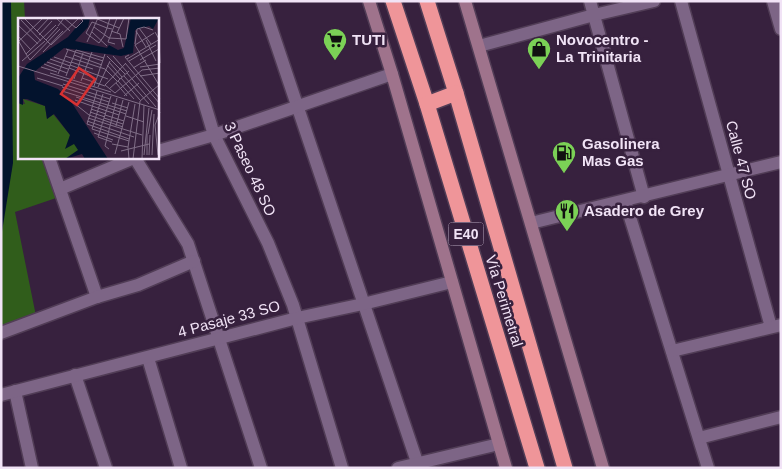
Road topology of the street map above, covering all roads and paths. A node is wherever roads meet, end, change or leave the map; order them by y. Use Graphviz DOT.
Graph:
graph roads {
  1 [pos="86,1"];
  2 [pos="174,1"];
  3 [pos="262,1"];
  4 [pos="369,1"];
  5 [pos="394,1"];
  6 [pos="427,1"];
  7 [pos="465,1"];
  8 [pos="590,1"];
  9 [pos="654,1"];
  10 [pos="681,1"];
  11 [pos="773,1"];
  12 [pos="594,15"];
  13 [pos="92,18"];
  14 [pos="781,29"];
  15 [pos="479,46"];
  16 [pos="392,74"];
  17 [pos="456,93"];
  18 [pos="427,104"];
  19 [pos="297,107"];
  20 [pos="214,135"];
  21 [pos="159,151"];
  22 [pos="49,159"];
  23 [pos="133,159"];
  24 [pos="136,159"];
  25 [pos="781,162"];
  26 [pos="728,175"];
  27 [pos="60,189"];
  28 [pos="644,197"];
  29 [pos="626,201"];
  30 [pos="531,223"];
  31 [pos="194,261"];
  32 [pos="452,282"];
  33 [pos="97,297"];
  34 [pos="363,304"];
  35 [pos="297,318"];
  36 [pos="776,326"];
  37 [pos="1,333"];
  38 [pos="219,338"];
  39 [pos="672,351"];
  40 [pos="148,358"];
  41 [pos="75,375"];
  42 [pos="15,391"];
  43 [pos="1,395"];
  44 [pos="781,417"];
  45 [pos="699,438"];
  46 [pos="499,444"];
  47 [pos="418,465"];
  48 [pos="32,468"];
  49 [pos="106,468"];
  50 [pos="181,468"];
  51 [pos="261,468"];
  52 [pos="342,468"];
  53 [pos="398,468"];
  54 [pos="506,468"];
  55 [pos="537,468"];
  56 [pos="565,468"];
  57 [pos="603,468"];
  58 [pos="708,468"];
  1 -- 13 [label="street"];
  2 -- 20 [label="street, 3 Paseo 48 SO"];
  3 -- 19 [label="street"];
  4 -- 16 [label="street, E40"];
  5 -- 18 [label="highway, Vía Perimetral / E40"];
  6 -- 17 [label="highway, Vía Perimetral / E40"];
  7 -- 15 [label="street"];
  8 -- 12 [label="street"];
  9 -- 12 [label="street"];
  10 -- 26 [label="street, Calle 47 SO"];
  11 -- 14 [label="street"];
  12 -- 15 [label="street"];
  12 -- 28 [label="street"];
  15 -- 30 [label="street"];
  16 -- 19 [label="street"];
  16 -- 32 [label="street, E40"];
  17 -- 18 [label="highway"];
  17 -- 56 [label="highway, Vía Perimetral / E40"];
  18 -- 55 [label="highway, Vía Perimetral / E40"];
  19 -- 20 [label="street"];
  19 -- 34 [label="street"];
  20 -- 21 [label="street"];
  20 -- 35 [label="street, 3 Paseo 48 SO"];
  22 -- 27 [label="street"];
  23 -- 27 [label="street"];
  24 -- 31 [label="street"];
  25 -- 26 [label="street"];
  26 -- 28 [label="street"];
  26 -- 36 [label="street, Calle 47 SO"];
  27 -- 33 [label="street"];
  28 -- 29 [label="street"];
  29 -- 30 [label="street"];
  29 -- 39 [label="street"];
  30 -- 57 [label="street"];
  31 -- 33 [label="street"];
  31 -- 38 [label="street"];
  32 -- 34 [label="street, 4 Pasaje 33 SO"];
  32 -- 46 [label="street, E40"];
  33 -- 37 [label="street"];
  34 -- 35 [label="street, 4 Pasaje 33 SO"];
  34 -- 47 [label="street"];
  35 -- 38 [label="street, 4 Pasaje 33 SO"];
  35 -- 52 [label="street, 3 Paseo 48 SO"];
  36 -- 39 [label="street"];
  38 -- 40 [label="street, 4 Pasaje 33 SO"];
  38 -- 51 [label="street"];
  39 -- 45 [label="street"];
  40 -- 41 [label="street, 4 Pasaje 33 SO"];
  40 -- 50 [label="street"];
  41 -- 42 [label="street, 4 Pasaje 33 SO"];
  41 -- 49 [label="street"];
  42 -- 43 [label="street, 4 Pasaje 33 SO"];
  42 -- 48 [label="street"];
  44 -- 45 [label="street"];
  45 -- 58 [label="street"];
  46 -- 47 [label="street"];
  46 -- 54 [label="street, E40"];
  47 -- 53 [label="street"];
}
